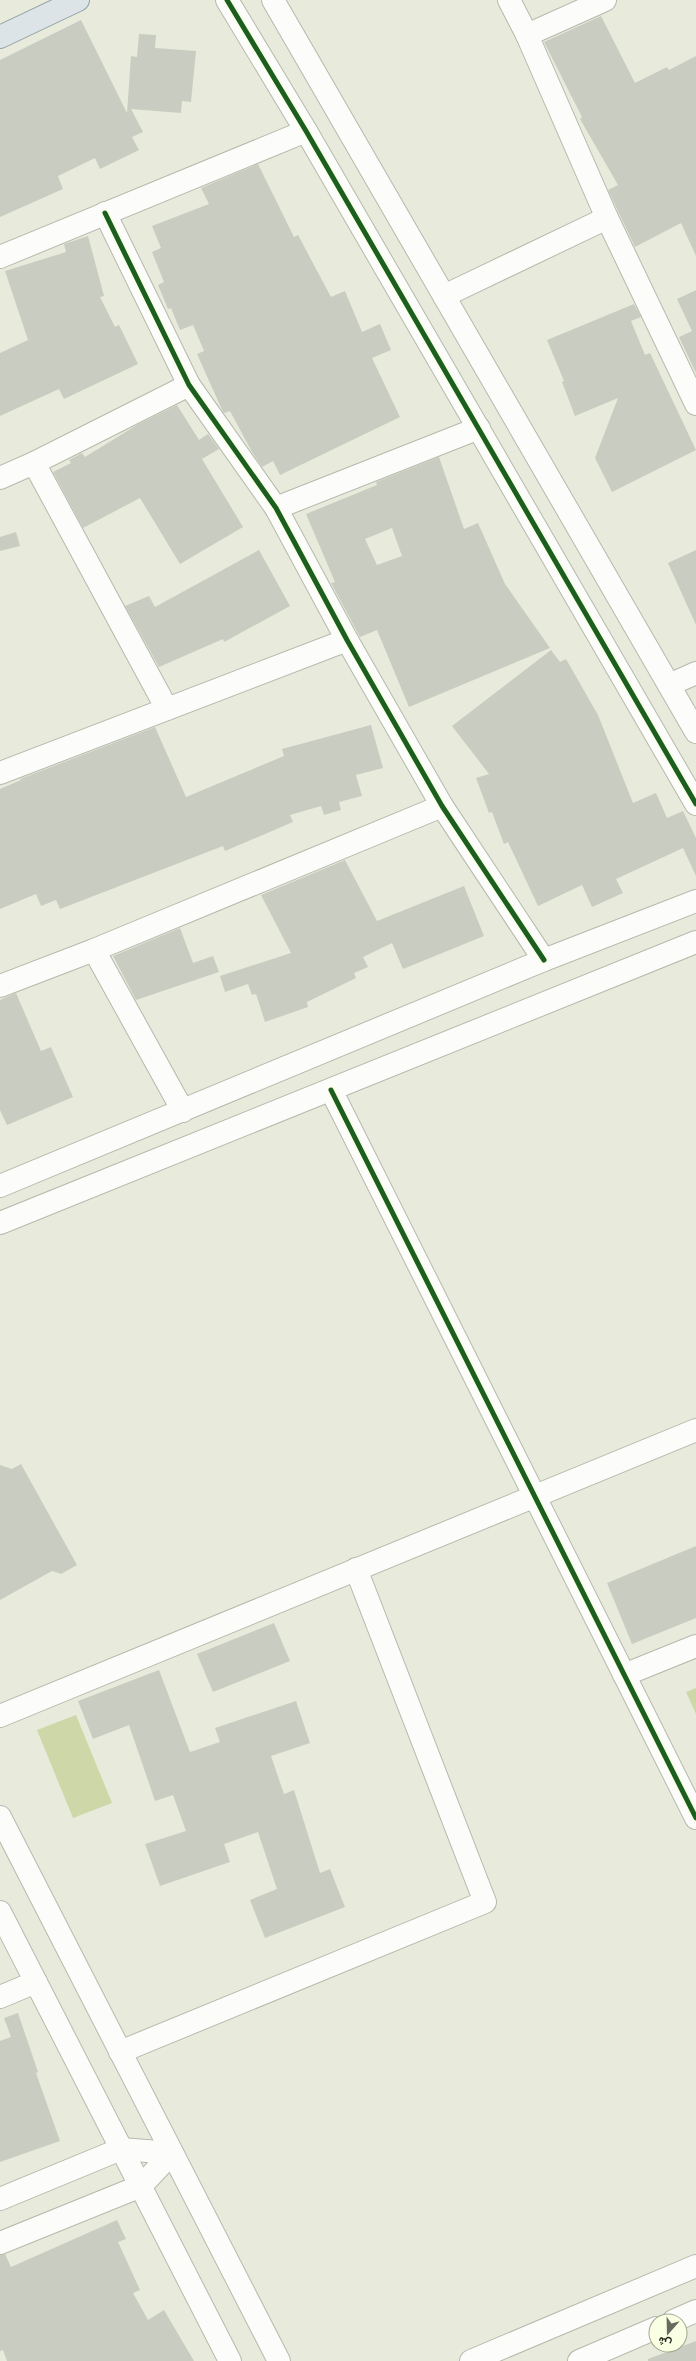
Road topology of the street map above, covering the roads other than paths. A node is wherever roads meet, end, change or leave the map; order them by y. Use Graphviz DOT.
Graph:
graph roads {
  1 [pos="78,0"];
  2 [pos="227,0"];
  3 [pos="273,0"];
  4 [pos="509,0"];
  5 [pos="605,0"];
  6 [pos="527,35"];
  7 [pos="0,37"];
  8 [pos="306,131"];
  9 [pos="105,213"];
  10 [pos="607,218"];
  11 [pos="0,257"];
  12 [pos="444,296"];
  13 [pos="190,385"];
  14 [pos="696,404"];
  15 [pos="479,428"];
  16 [pos="34,463"];
  17 [pos="0,478"];
  18 [pos="276,508"];
  19 [pos="347,640"];
  20 [pos="696,673"];
  21 [pos="669,685"];
  22 [pos="167,709"];
  23 [pos="696,732"];
  24 [pos="0,773"];
  25 [pos="696,804"];
  26 [pos="442,806"];
  27 [pos="696,900"];
  28 [pos="696,942"];
  29 [pos="94,950"];
  30 [pos="544,960"];
  31 [pos="0,986"];
  32 [pos="331,1090"];
  33 [pos="183,1111"];
  34 [pos="0,1186"];
  35 [pos="0,1223"];
  36 [pos="696,1430"];
  37 [pos="535,1496"];
  38 [pos="356,1569"];
  39 [pos="696,1646"];
  40 [pos="624,1675"];
  41 [pos="0,1716"];
  42 [pos="0,1817"];
  43 [pos="696,1818"];
  44 [pos="0,1912"];
  45 [pos="36,1982"];
  46 [pos="0,1997"];
  47 [pos="120,2052"];
  48 [pos="122,2149"];
  49 [pos="172,2153"];
  50 [pos="141,2186"];
  51 [pos="0,2199"];
  52 [pos="0,2243"];
  53 [pos="696,2266"];
  54 [pos="648,2331"];
  55 [pos="230,2361"];
  56 [pos="279,2361"];
  57 [pos="471,2361"];
  58 [pos="579,2361"];
  1 -- 7 [label="main road"];
  2 -- 8 [label="street"];
  3 -- 12 [label="street"];
  4 -- 6 [label="street"];
  5 -- 6 [label="street"];
  6 -- 10 [label="street"];
  8 -- 9 [label="street"];
  8 -- 15 [label="street"];
  9 -- 11 [label="street"];
  9 -- 13 [label="street"];
  10 -- 12 [label="street"];
  10 -- 14 [label="street"];
  12 -- 21 [label="street"];
  13 -- 16 [label="street"];
  13 -- 18 [label="street"];
  15 -- 18 [label="street"];
  15 -- 25 [label="street"];
  16 -- 17 [label="street"];
  16 -- 22 [label="street"];
  18 -- 19 [label="street"];
  19 -- 22 [label="street"];
  19 -- 26 [label="street"];
  20 -- 21 [label="street"];
  21 -- 23 [label="street"];
  22 -- 24 [label="street"];
  26 -- 29 [label="street"];
  26 -- 30 [label="street"];
  27 -- 30 [label="street"];
  28 -- 32 [label="street"];
  29 -- 31 [label="street"];
  29 -- 33 [label="street"];
  30 -- 33 [label="street"];
  32 -- 35 [label="street"];
  32 -- 37 [label="street"];
  33 -- 34 [label="street"];
  36 -- 37 [label="street"];
  37 -- 38 [label="street"];
  37 -- 40 [label="street"];
  38 -- 41 [label="street"];
  38 -- 47 [label="street"];
  39 -- 40 [label="street"];
  40 -- 43 [label="street"];
  42 -- 47 [label="street"];
  44 -- 45 [label="street"];
  45 -- 46 [label="street"];
  45 -- 48 [label="street"];
  47 -- 49 [label="street"];
  48 -- 49 [label="street"];
  48 -- 50 [label="street"];
  48 -- 51 [label="street"];
  49 -- 50 [label="street"];
  49 -- 56 [label="street"];
  50 -- 52 [label="street"];
  50 -- 55 [label="street"];
  53 -- 57 [label="street"];
  54 -- 58 [label="street"];
}
